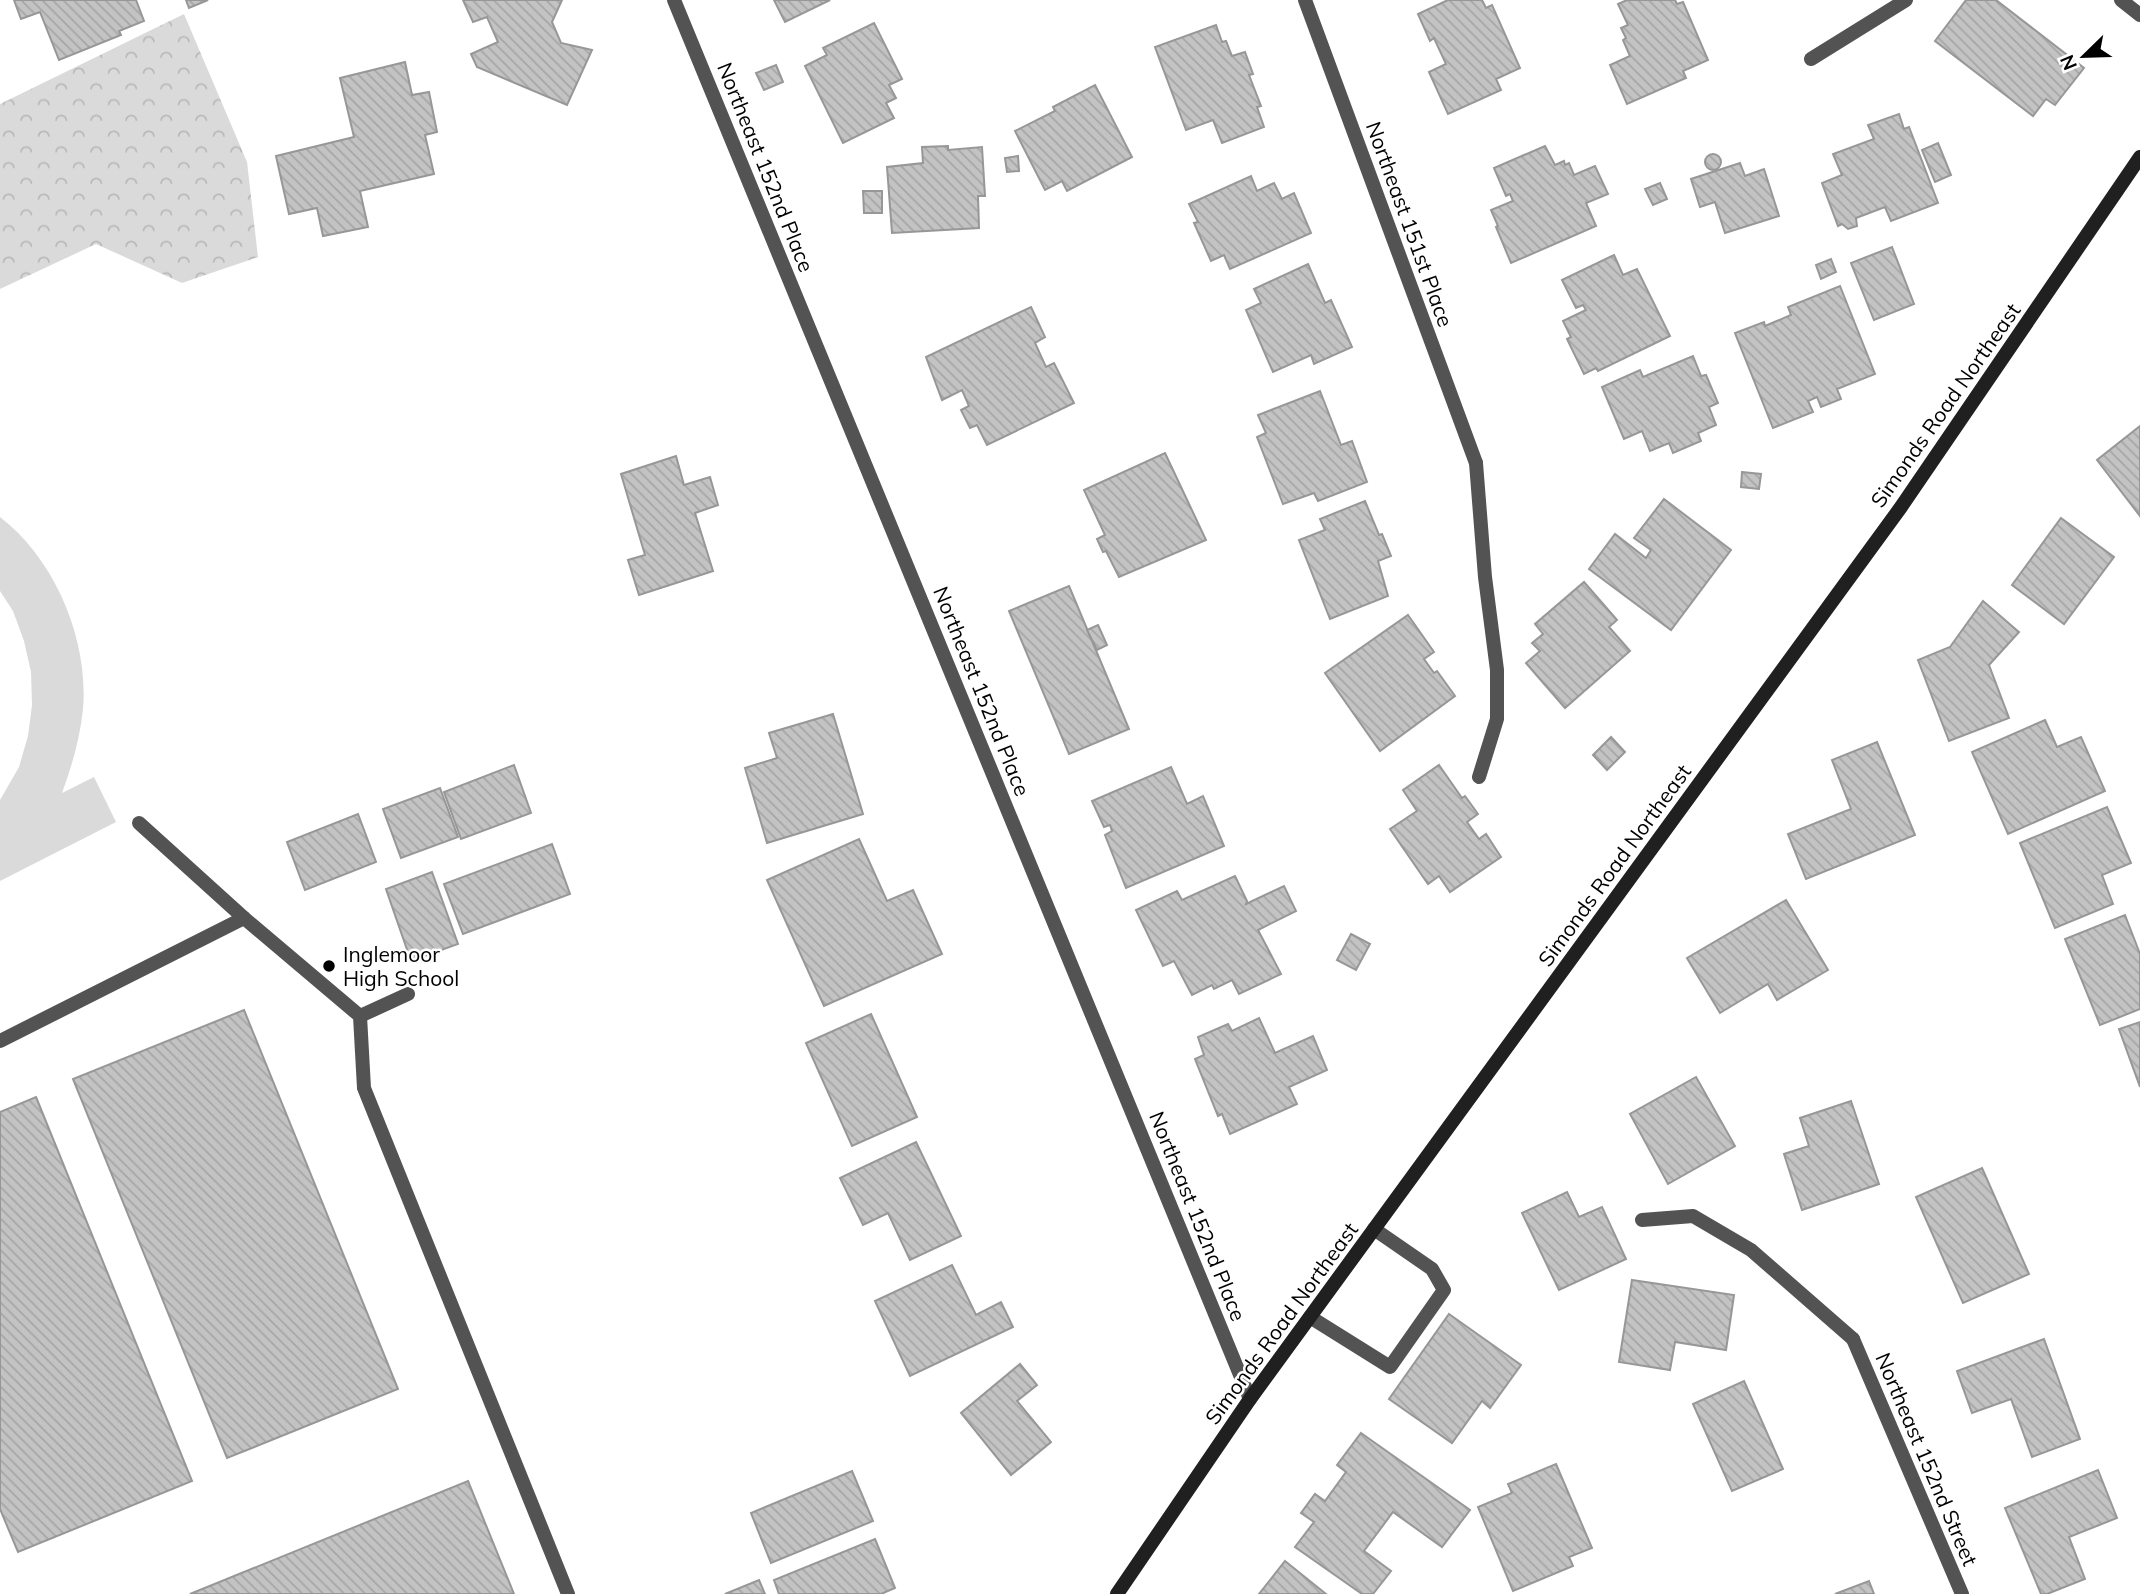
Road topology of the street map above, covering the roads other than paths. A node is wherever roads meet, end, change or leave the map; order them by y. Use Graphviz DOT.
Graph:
graph roads {
  1 [pos="674,0"];
  2 [pos="1305,0"];
  3 [pos="1906,0"];
  4 [pos="2120,0"];
  5 [pos="2140,15"];
  6 [pos="1811,59"];
  7 [pos="2140,157"];
  8 [pos="1479,777"];
  9 [pos="139,823"];
  10 [pos="244,918"];
  11 [pos="408,994"];
  12 [pos="360,1016"];
  13 [pos="0,1041"];
  14 [pos="1642,1220"];
  15 [pos="1374,1229"];
  16 [pos="1310,1317"];
  17 [pos="1250,1399"];
  18 [pos="568,1594"];
  19 [pos="1117,1594"];
  20 [pos="1962,1594"];
  1 -- 17 [label="street, Northeast 152nd Place"];
  2 -- 8 [label="street, Northeast 151st Place"];
  3 -- 6 [label="street"];
  4 -- 5 [label="street"];
  7 -- 15 [label="main road, Simonds Road Northeast"];
  9 -- 10 [label="street"];
  10 -- 12 [label="street"];
  10 -- 13 [label="street"];
  11 -- 12 [label="street"];
  12 -- 18 [label="street"];
  14 -- 20 [label="street, Northeast 152nd Street"];
  15 -- 16 [label="main road, Simonds Road Northeast"];
  15 -- 16 [label="street"];
  16 -- 17 [label="main road, Simonds Road Northeast"];
  17 -- 19 [label="main road, Simonds Road Northeast"];
}
